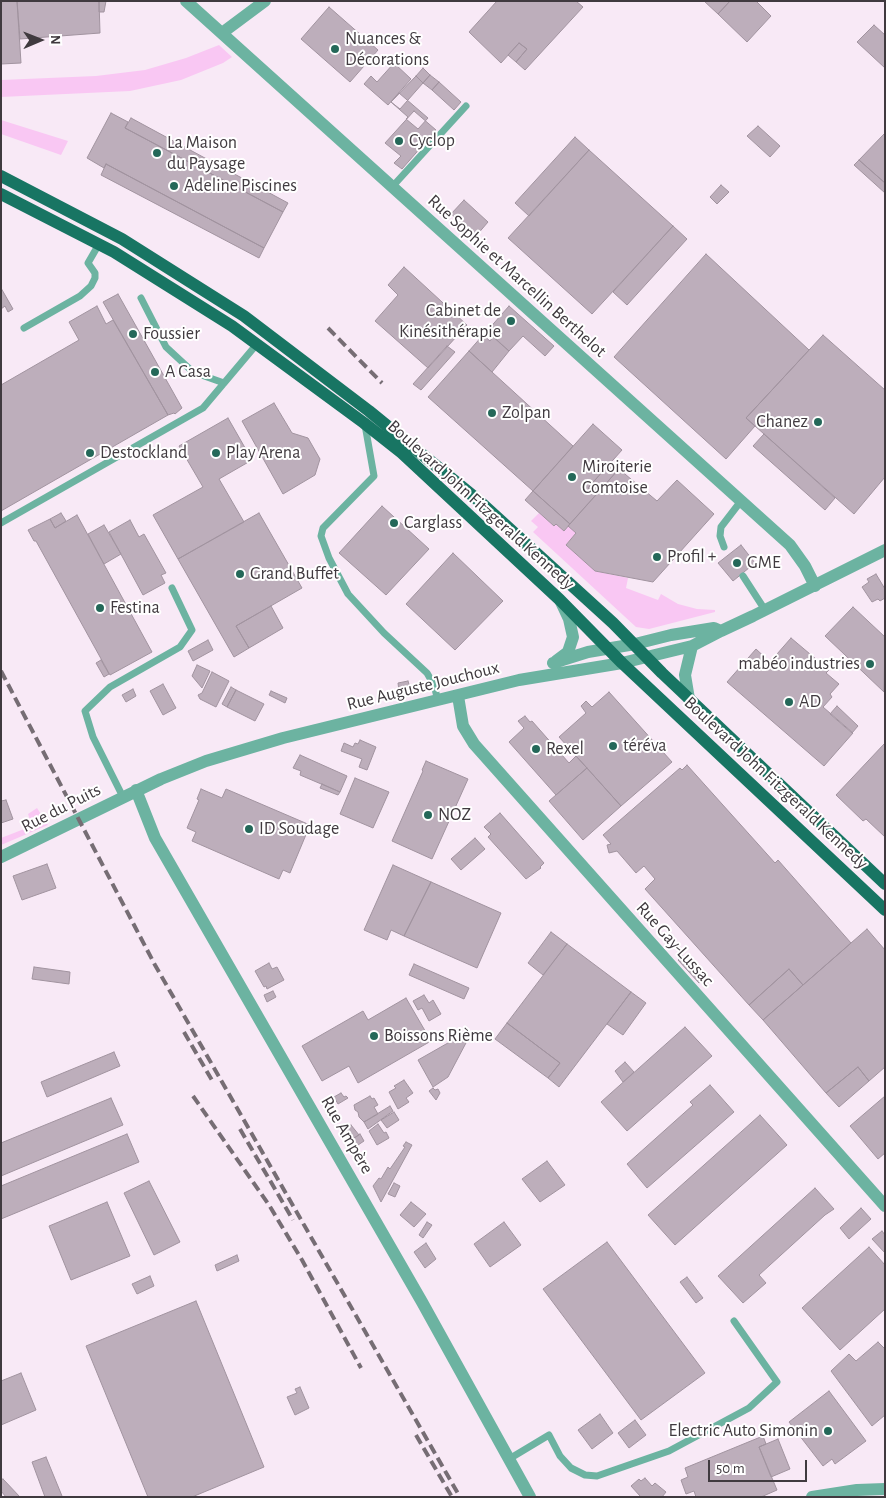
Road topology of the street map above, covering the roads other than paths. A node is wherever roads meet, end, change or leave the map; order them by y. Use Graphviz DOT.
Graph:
graph roads {
  1 [pos="186,1"];
  2 [pos="266,1"];
  3 [pos="222,33"];
  4 [pos="466,106"];
  5 [pos="1,176"];
  6 [pos="392,187"];
  7 [pos="1,194"];
  8 [pos="98,244"];
  9 [pos="141,298"];
  10 [pos="24,328"];
  11 [pos="257,344"];
  12 [pos="224,383"];
  13 [pos="364,423"];
  14 [pos="741,501"];
  15 [pos="1,523"];
  16 [pos="724,547"];
  17 [pos="885,550"];
  18 [pos="743,576"];
  19 [pos="815,586"];
  20 [pos="172,588"];
  21 [pos="560,600"];
  22 [pos="765,610"];
  23 [pos="721,630"];
  24 [pos="635,644"];
  25 [pos="692,646"];
  26 [pos="608,649"];
  27 [pos="647,657"];
  28 [pos="553,663"];
  29 [pos="622,663"];
  30 [pos="519,680"];
  31 [pos="458,696"];
  32 [pos="689,699"];
  33 [pos="438,701"];
  34 [pos="136,790"];
  35 [pos="122,797"];
  36 [pos="1,857"];
  37 [pos="885,884"];
  38 [pos="885,910"];
  39 [pos="885,1206"];
  40 [pos="734,1320"];
  41 [pos="510,1459"];
  42 [pos="885,1489"];
  43 [pos="530,1497"];
  44 [pos="812,1497"];
  1 -- 3 [label="street, Rue Sophie et Marcellin Berthelot"];
  2 -- 3 [label="street"];
  3 -- 6 [label="street, Rue Sophie et Marcellin Berthelot"];
  4 -- 6 [label="lane"];
  5 -- 24 [label="main road, Boulevard John Fitzgerald Kennedy"];
  6 -- 14 [label="street, Rue Sophie et Marcellin Berthelot"];
  7 -- 8 [label="main road, Boulevard John Fitzgerald Kennedy"];
  8 -- 10 [label="lane"];
  8 -- 11 [label="main road, Boulevard John Fitzgerald Kennedy"];
  9 -- 12 [label="lane"];
  11 -- 12 [label="lane"];
  11 -- 13 [label="main road, Boulevard John Fitzgerald Kennedy"];
  12 -- 15 [label="lane"];
  13 -- 21 [label="main road, Boulevard John Fitzgerald Kennedy"];
  13 -- 33 [label="lane"];
  14 -- 16 [label="lane"];
  14 -- 19 [label="street, Rue Sophie et Marcellin Berthelot"];
  17 -- 19 [label="street, Rue Auguste Jouchoux"];
  18 -- 22 [label="lane"];
  19 -- 22 [label="street, Rue Auguste Jouchoux"];
  20 -- 35 [label="lane"];
  21 -- 26 [label="main road, Boulevard John Fitzgerald Kennedy"];
  21 -- 28 [label="street"];
  22 -- 23 [label="street, Rue Auguste Jouchoux"];
  23 -- 24 [label="street, Rue Auguste Jouchoux"];
  23 -- 25 [label="street, Rue Auguste Jouchoux"];
  24 -- 26 [label="street, Rue Auguste Jouchoux"];
  24 -- 27 [label="main road, Boulevard John Fitzgerald Kennedy"];
  25 -- 27 [label="street, Rue Auguste Jouchoux"];
  25 -- 32 [label="street"];
  26 -- 28 [label="street, Rue Auguste Jouchoux"];
  26 -- 29 [label="main road, Boulevard John Fitzgerald Kennedy"];
  27 -- 29 [label="street, Rue Auguste Jouchoux"];
  27 -- 32 [label="main road, Boulevard John Fitzgerald Kennedy"];
  28 -- 30 [label="street"];
  29 -- 30 [label="street, Rue Auguste Jouchoux"];
  29 -- 38 [label="main road, Boulevard John Fitzgerald Kennedy"];
  30 -- 31 [label="street, Rue Auguste Jouchoux"];
  31 -- 33 [label="street, Rue Auguste Jouchoux"];
  31 -- 39 [label="street, Rue Gay-Lussac"];
  32 -- 37 [label="main road, Boulevard John Fitzgerald Kennedy"];
  33 -- 34 [label="street, Rue Auguste Jouchoux"];
  34 -- 35 [label="street, Rue du Puits"];
  34 -- 41 [label="street, Rue Ampère"];
  35 -- 36 [label="street, Rue du Puits"];
  40 -- 41 [label="lane"];
  41 -- 43 [label="street, Rue Ampère"];
  42 -- 44 [label="street"];
}
